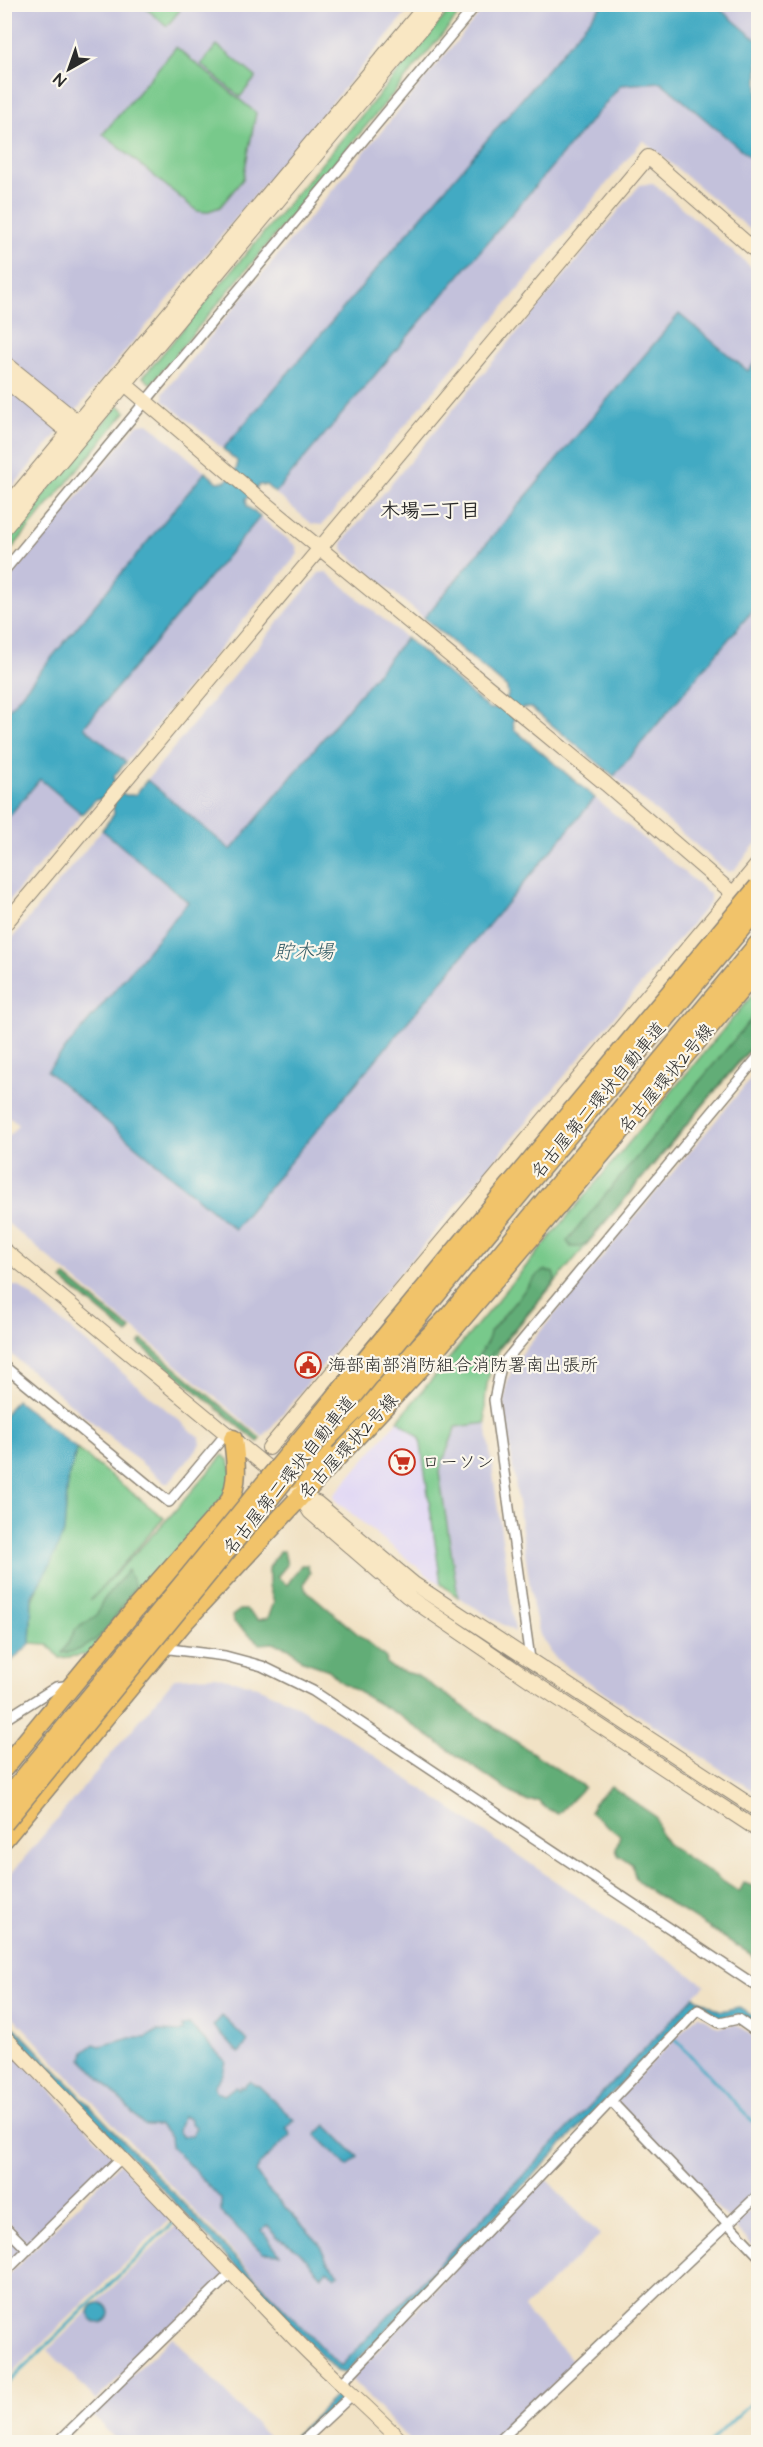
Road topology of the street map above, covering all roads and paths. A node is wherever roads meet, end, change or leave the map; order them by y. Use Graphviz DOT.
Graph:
graph roads {
  1 [pos="427,4"];
  2 [pos="442,4"];
  3 [pos="477,4"];
  4 [pos="759,253"];
  5 [pos="4,362"];
  6 [pos="4,379"];
  7 [pos="125,384"];
  8 [pos="146,402"];
  9 [pos="78,431"];
  10 [pos="4,510"];
  11 [pos="4,528"];
  12 [pos="320,548"];
  13 [pos="4,571"];
  14 [pos="759,864"];
  15 [pos="759,887"];
  16 [pos="734,894"];
  17 [pos="759,908"];
  18 [pos="759,915"];
  19 [pos="4,925"];
  20 [pos="759,944"];
  21 [pos="759,969"];
  22 [pos="759,1057"];
  23 [pos="7,1257"];
  24 [pos="4,1366"];
  25 [pos="396,1395"];
  26 [pos="230,1437"];
  27 [pos="268,1448"];
  28 [pos="285,1482"];
  29 [pos="302,1497"];
  30 [pos="161,1648"];
  31 [pos="530,1659"];
  32 [pos="72,1685"];
  33 [pos="4,1720"];
  34 [pos="4,1768"];
  35 [pos="5,1794"];
  36 [pos="759,1810"];
  37 [pos="4,1823"];
  38 [pos="759,1830"];
  39 [pos="4,1839"];
  40 [pos="759,1987"];
  41 [pos="759,2033"];
  42 [pos="4,2036"];
  43 [pos="611,2101"];
  44 [pos="121,2158"];
  45 [pos="759,2195"];
  46 [pos="729,2224"];
  47 [pos="4,2226"];
  48 [pos="28,2250"];
  49 [pos="759,2255"];
  50 [pos="4,2273"];
  51 [pos="231,2273"];
  52 [pos="340,2385"];
  53 [pos="352,2395"];
  54 [pos="58,2442"];
  55 [pos="302,2442"];
  56 [pos="402,2442"];
  57 [pos="498,2442"];
  1 -- 9 [label="street"];
  2 -- 7 [label="street"];
  3 -- 8 [label="street"];
  4 -- 12 [label="street"];
  5 -- 9 [label="street"];
  6 -- 9 [label="street"];
  7 -- 8 [label="street"];
  7 -- 9 [label="street"];
  8 -- 12 [label="street"];
  8 -- 13 [label="street"];
  9 -- 10 [label="street"];
  9 -- 11 [label="street"];
  12 -- 16 [label="street"];
  12 -- 19 [label="street"];
  14 -- 16 [label="street"];
  15 -- 35 [label="highway, 名古屋第二環状自動車道, bridge"];
  16 -- 18 [label="street"];
  16 -- 27 [label="street"];
  17 -- 37 [label="highway, 名古屋第二環状自動車道, bridge"];
  20 -- 28 [label="highway, 名古屋環状2号線"];
  21 -- 25 [label="highway, 名古屋環状2号線"];
  22 -- 31 [label="street"];
  23 -- 26 [label="street"];
  24 -- 26 [label="street"];
  25 -- 28 [label="highway"];
  25 -- 29 [label="highway, 名古屋環状2号線"];
  26 -- 28 [label="street"];
  26 -- 32 [label="highway"];
  28 -- 29 [label="street"];
  28 -- 35 [label="highway, 名古屋環状2号線"];
  29 -- 30 [label="highway, 名古屋環状2号線"];
  29 -- 31 [label="street"];
  29 -- 35 [label="highway"];
  29 -- 38 [label="street"];
  30 -- 39 [label="highway, 名古屋環状2号線"];
  30 -- 40 [label="street"];
  31 -- 36 [label="street"];
  32 -- 33 [label="street"];
  32 -- 34 [label="highway"];
  41 -- 43 [label="street"];
  42 -- 44 [label="street"];
  43 -- 46 [label="street"];
  43 -- 52 [label="street"];
  44 -- 48 [label="street"];
  44 -- 51 [label="street"];
  45 -- 46 [label="street"];
  46 -- 49 [label="street"];
  46 -- 57 [label="street"];
  47 -- 48 [label="street"];
  48 -- 50 [label="street"];
  51 -- 52 [label="street"];
  51 -- 54 [label="street"];
  52 -- 53 [label="street"];
  53 -- 55 [label="street"];
  53 -- 56 [label="street"];
}
